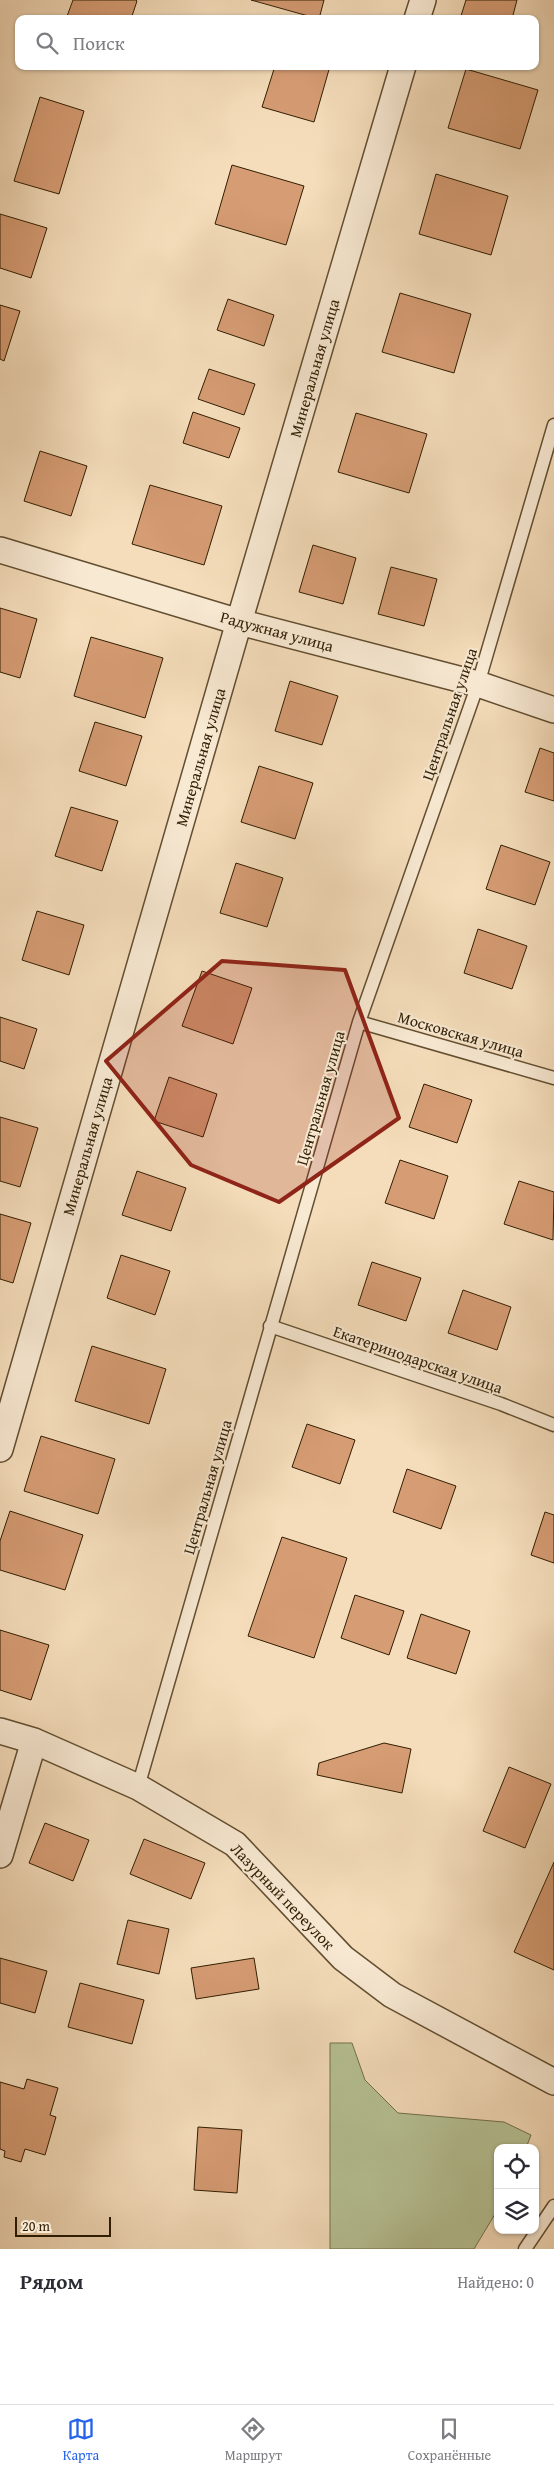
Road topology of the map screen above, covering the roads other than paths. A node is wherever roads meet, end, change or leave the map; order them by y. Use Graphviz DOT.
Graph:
graph roads {
  1 [pos="422,0"];
  2 [pos="418,15"];
  3 [pos="402,70"];
  4 [pos="554,426"];
  5 [pos="0,550"];
  6 [pos="239,622"];
  7 [pos="478,684"];
  8 [pos="554,710"];
  9 [pos="359,1022"];
  10 [pos="554,1078"];
  11 [pos="270,1326"];
  12 [pos="554,1425"];
  13 [pos="0,1449"];
  14 [pos="0,1731"];
  15 [pos="34,1741"];
  16 [pos="138,1787"];
  17 [pos="0,1855"];
  18 [pos="554,2082"];
  19 [pos="554,2206"];
  20 [pos="525,2249"];
  1 -- 2 [label="street"];
  3 -- 6 [label="street, Минеральная улица"];
  4 -- 7 [label="lane, Центральная улица"];
  5 -- 6 [label="street, Радужная улица"];
  6 -- 7 [label="street, Радужная улица"];
  6 -- 13 [label="street, Минеральная улица"];
  7 -- 8 [label="street, Радужная улица"];
  7 -- 9 [label="lane, Центральная улица"];
  9 -- 10 [label="lane, Московская улица"];
  9 -- 11 [label="lane, Центральная улица"];
  11 -- 12 [label="lane, Екатеринодарская улица"];
  11 -- 16 [label="lane, Центральная улица"];
  14 -- 15 [label="street, Лазурный переулок"];
  15 -- 16 [label="street, Лазурный переулок"];
  15 -- 17 [label="street"];
  16 -- 18 [label="street, Лазурный переулок"];
  19 -- 20 [label="lane"];
}
